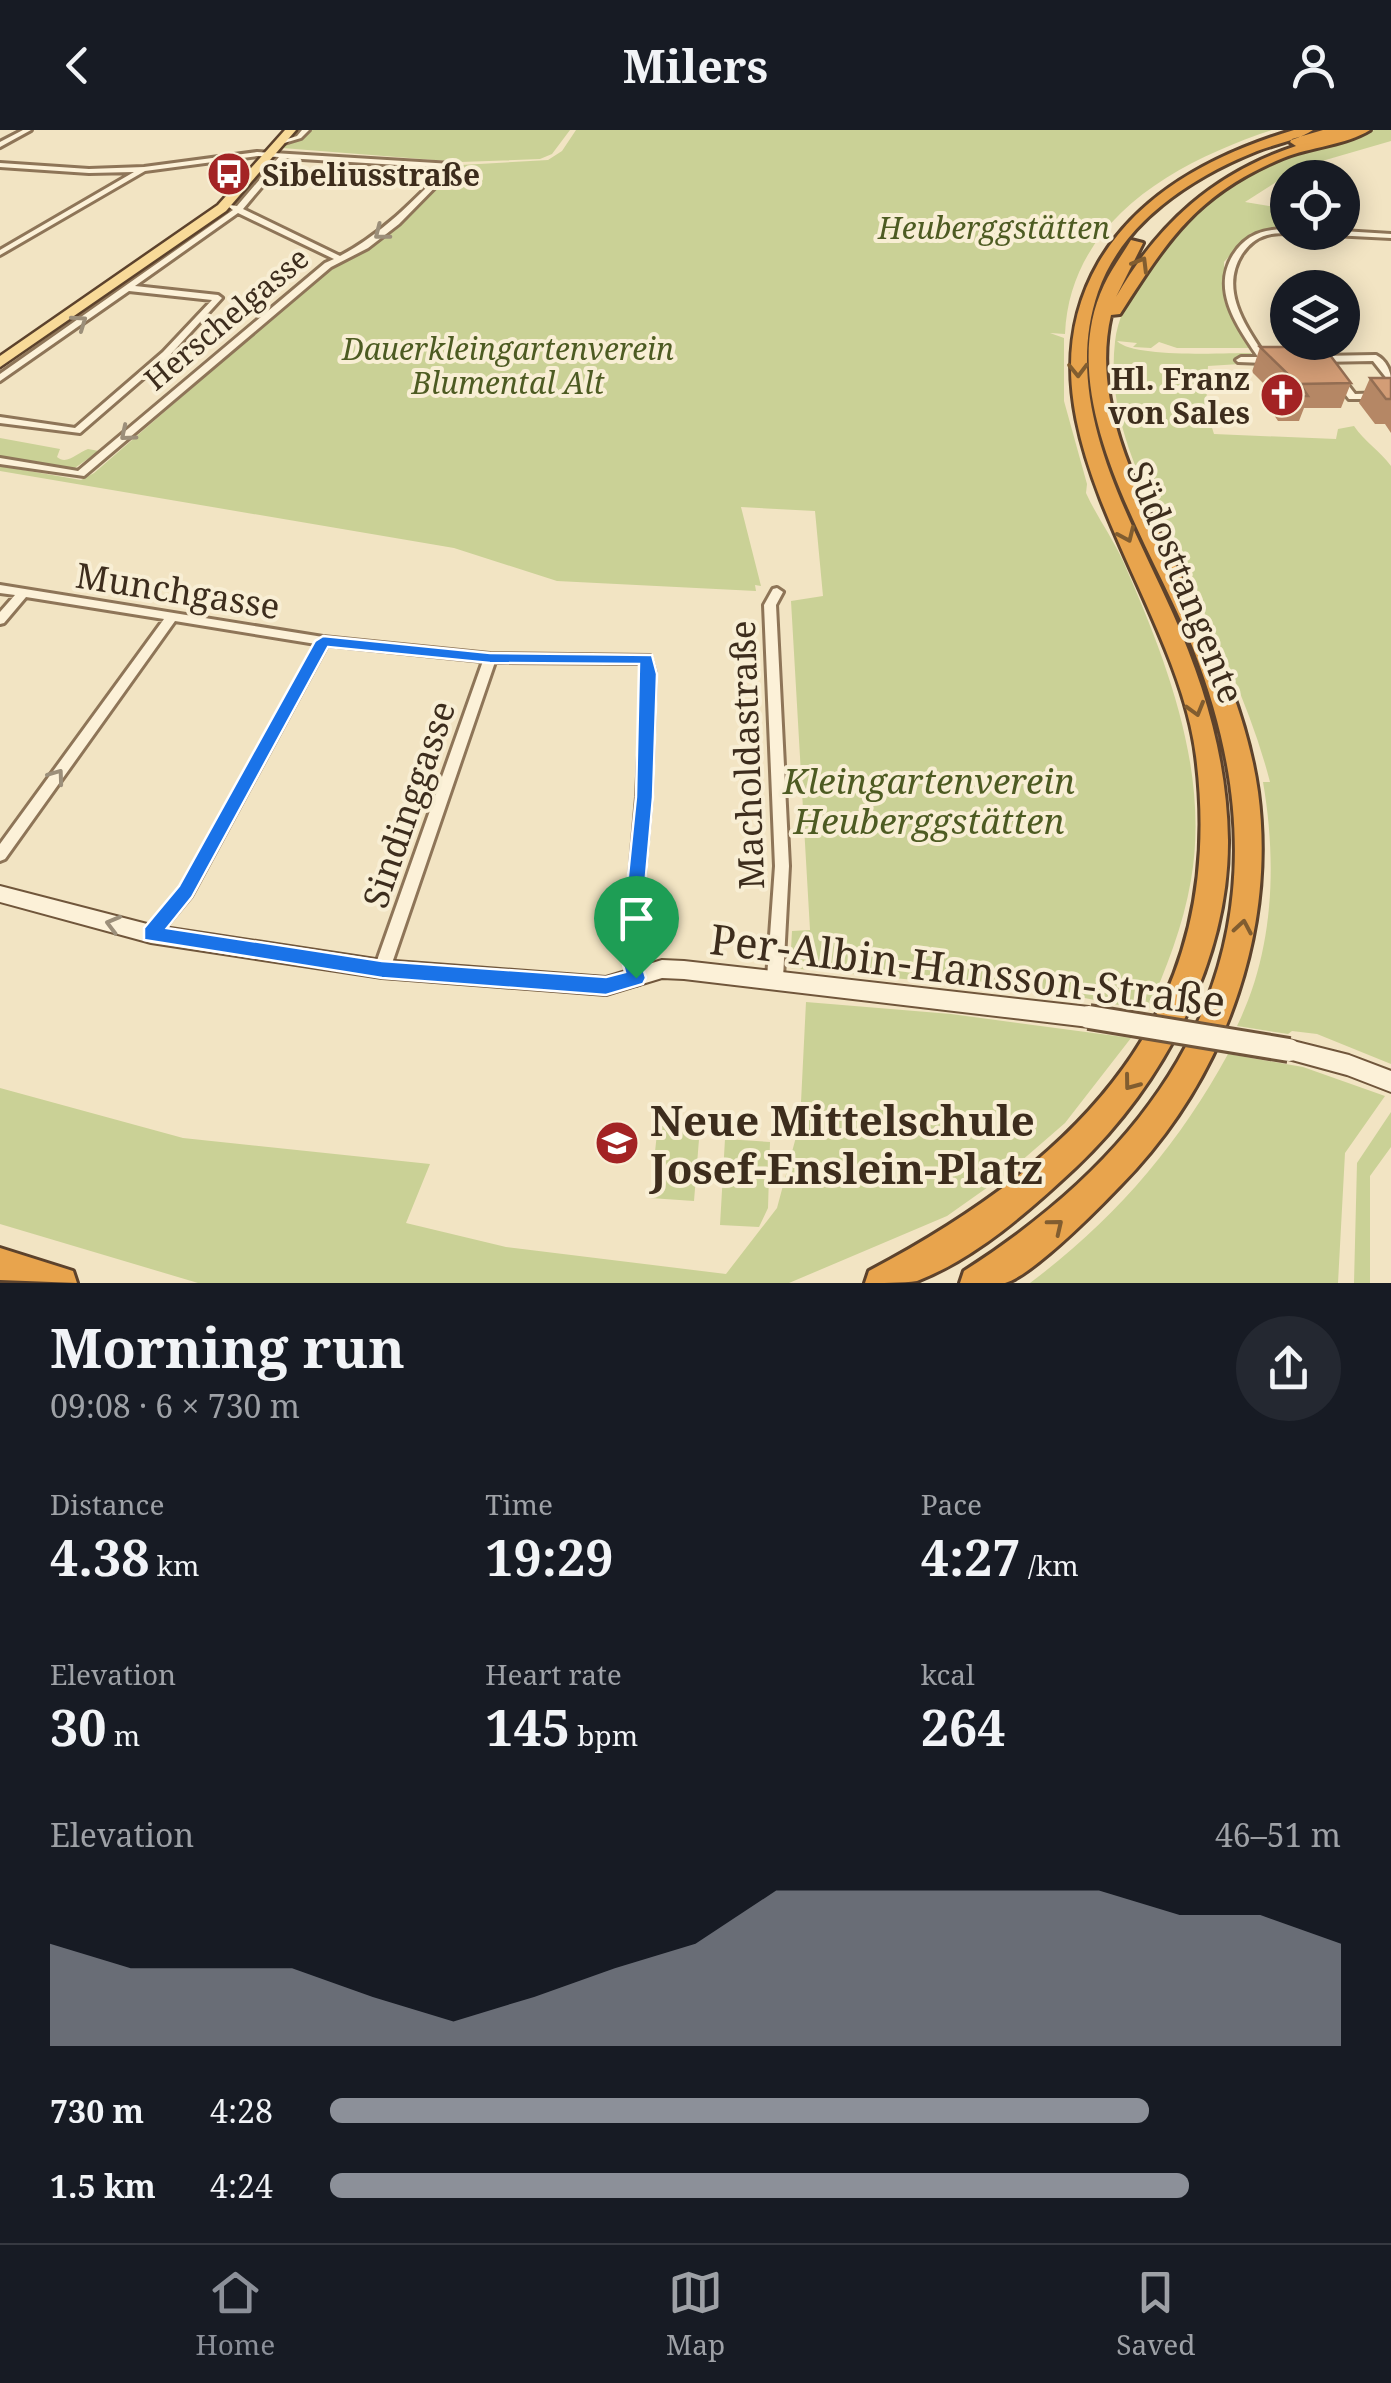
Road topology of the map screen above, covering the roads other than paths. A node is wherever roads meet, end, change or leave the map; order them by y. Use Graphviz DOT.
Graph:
graph roads {
  1 [pos="28,130"];
  2 [pos="292,130"];
  3 [pos="306,130"];
  4 [pos="1282,130"];
  5 [pos="1308,130"];
  6 [pos="1336,130"];
  7 [pos="1364,130"];
  8 [pos="0,145"];
  9 [pos="275,147"];
  10 [pos="0,165"];
  11 [pos="144,169"];
  12 [pos="232,207"];
  13 [pos="1270,232"];
  14 [pos="1360,234"];
  15 [pos="1391,236"];
  16 [pos="0,253"];
  17 [pos="338,258"];
  18 [pos="128,288"];
  19 [pos="1082,318"];
  20 [pos="1098,334"];
  21 [pos="0,349"];
  22 [pos="1360,358"];
  23 [pos="1241,360"];
  24 [pos="1264,360"];
  25 [pos="1270,360"];
  26 [pos="1326,360"];
  27 [pos="0,362"];
  28 [pos="0,378"];
  29 [pos="1391,378"];
  30 [pos="1391,396"];
  31 [pos="0,420"];
  32 [pos="0,461"];
  33 [pos="0,589"];
  34 [pos="777,592"];
  35 [pos="23,594"];
  36 [pos="172,617"];
  37 [pos="0,620"];
  38 [pos="323,641"];
  39 [pos="490,658"];
  40 [pos="0,855"];
  41 [pos="0,894"];
  42 [pos="151,934"];
  43 [pos="382,969"];
  44 [pos="636,978"];
  45 [pos="775,978"];
  46 [pos="1391,1082"];
  47 [pos="0,1264"];
  48 [pos="61,1283"];
  49 [pos="882,1283"];
  50 [pos="976,1283"];
  1 -- 8 [label="street"];
  2 -- 9 [label="main road"];
  3 -- 9 [label="street"];
  4 -- 19 [label="highway"];
  5 -- 19 [label="highway, Südosttangente"];
  6 -- 20 [label="highway, Südosttangente"];
  20 -- 7 [label="highway, one-way"];
  9 -- 11 [label="street"];
  9 -- 12 [label="main road"];
  9 -- 17 [label="street, Herschelgasse, one-way"];
  9 -- 21 [label="main road"];
  10 -- 11 [label="street"];
  11 -- 16 [label="street"];
  12 -- 17 [label="street"];
  12 -- 18 [label="street"];
  12 -- 27 [label="main road"];
  13 -- 24 [label="street"];
  14 -- 15 [label="street"];
  17 -- 32 [label="street, Herschelgasse, one-way"];
  28 -- 18 [label="street, one-way"];
  18 -- 31 [label="street"];
  19 -- 49 [label="highway, Südosttangente, one-way"];
  50 -- 20 [label="highway, Südosttangente, one-way"];
  22 -- 29 [label="street"];
  23 -- 24 [label="street"];
  24 -- 25 [label="street"];
  26 -- 30 [label="street"];
  33 -- 35 [label="street, Munchgasse"];
  34 -- 45 [label="street, Macholdastraße"];
  35 -- 36 [label="street, Munchgasse"];
  35 -- 37 [label="street"];
  36 -- 38 [label="street, Munchgasse"];
  40 -- 36 [label="street, one-way"];
  38 -- 39 [label="street, Munchgasse"];
  38 -- 42 [label="street"];
  39 -- 43 [label="street, Sindinggasse"];
  39 -- 44 [label="street, Munchgasse"];
  42 -- 41 [label="street, Per-Albin-Hansson-Straße, one-way"];
  42 -- 43 [label="street, Per-Albin-Hansson-Straße"];
  43 -- 44 [label="street, Per-Albin-Hansson-Straße"];
  44 -- 45 [label="street, Per-Albin-Hansson-Straße"];
  45 -- 46 [label="street, Per-Albin-Hansson-Straße, bridge"];
  47 -- 48 [label="highway"];
}
